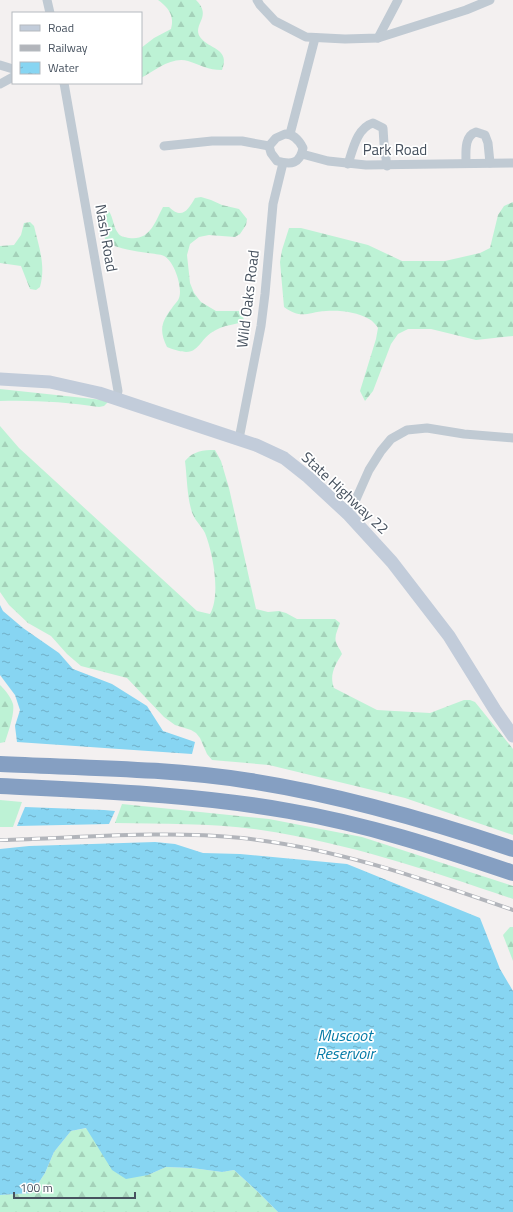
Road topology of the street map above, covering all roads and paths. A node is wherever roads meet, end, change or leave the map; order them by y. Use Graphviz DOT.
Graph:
graph roads {
  1 [pos="47,0"];
  2 [pos="257,0"];
  3 [pos="398,0"];
  4 [pos="490,0"];
  5 [pos="50,12"];
  6 [pos="315,38"];
  7 [pos="378,38"];
  8 [pos="0,65"];
  9 [pos="12,69"];
  10 [pos="12,78"];
  11 [pos="0,84"];
  12 [pos="64,84"];
  13 [pos="290,134"];
  14 [pos="164,146"];
  15 [pos="270,146"];
  16 [pos="302,154"];
  17 [pos="283,163"];
  18 [pos="466,163"];
  19 [pos="490,163"];
  20 [pos="513,163"];
  21 [pos="348,164"];
  22 [pos="387,166"];
  23 [pos="0,379"];
  24 [pos="116,398"];
  25 [pos="513,438"];
  26 [pos="239,439"];
  27 [pos="349,515"];
  28 [pos="513,736"];
  29 [pos="0,764"];
  30 [pos="0,786"];
  31 [pos="513,849"];
  32 [pos="513,873"];
  1 -- 5 [label="street"];
  2 -- 6 [label="street"];
  3 -- 7 [label="street"];
  4 -- 7 [label="street"];
  6 -- 7 [label="street"];
  6 -- 13 [label="street"];
  8 -- 9 [label="street"];
  10 -- 11 [label="street"];
  12 -- 24 [label="street, Nash Road"];
  13 -- 15 [label="street"];
  13 -- 16 [label="street"];
  14 -- 15 [label="street"];
  15 -- 17 [label="street"];
  16 -- 17 [label="street"];
  16 -- 21 [label="street, Park Road"];
  17 -- 26 [label="street, Wild Oaks Road"];
  18 -- 19 [label="street, Park Road"];
  18 -- 19 [label="street"];
  18 -- 22 [label="street, Park Road"];
  19 -- 20 [label="street, Park Road"];
  21 -- 22 [label="street, Park Road"];
  21 -- 22 [label="street"];
  23 -- 24 [label="main road, State Highway 22"];
  24 -- 26 [label="main road, State Highway 22"];
  25 -- 27 [label="street"];
  26 -- 27 [label="main road, State Highway 22"];
  27 -- 28 [label="main road, State Highway 22"];
  29 -- 31 [label="highway"];
  30 -- 32 [label="highway"];
}
